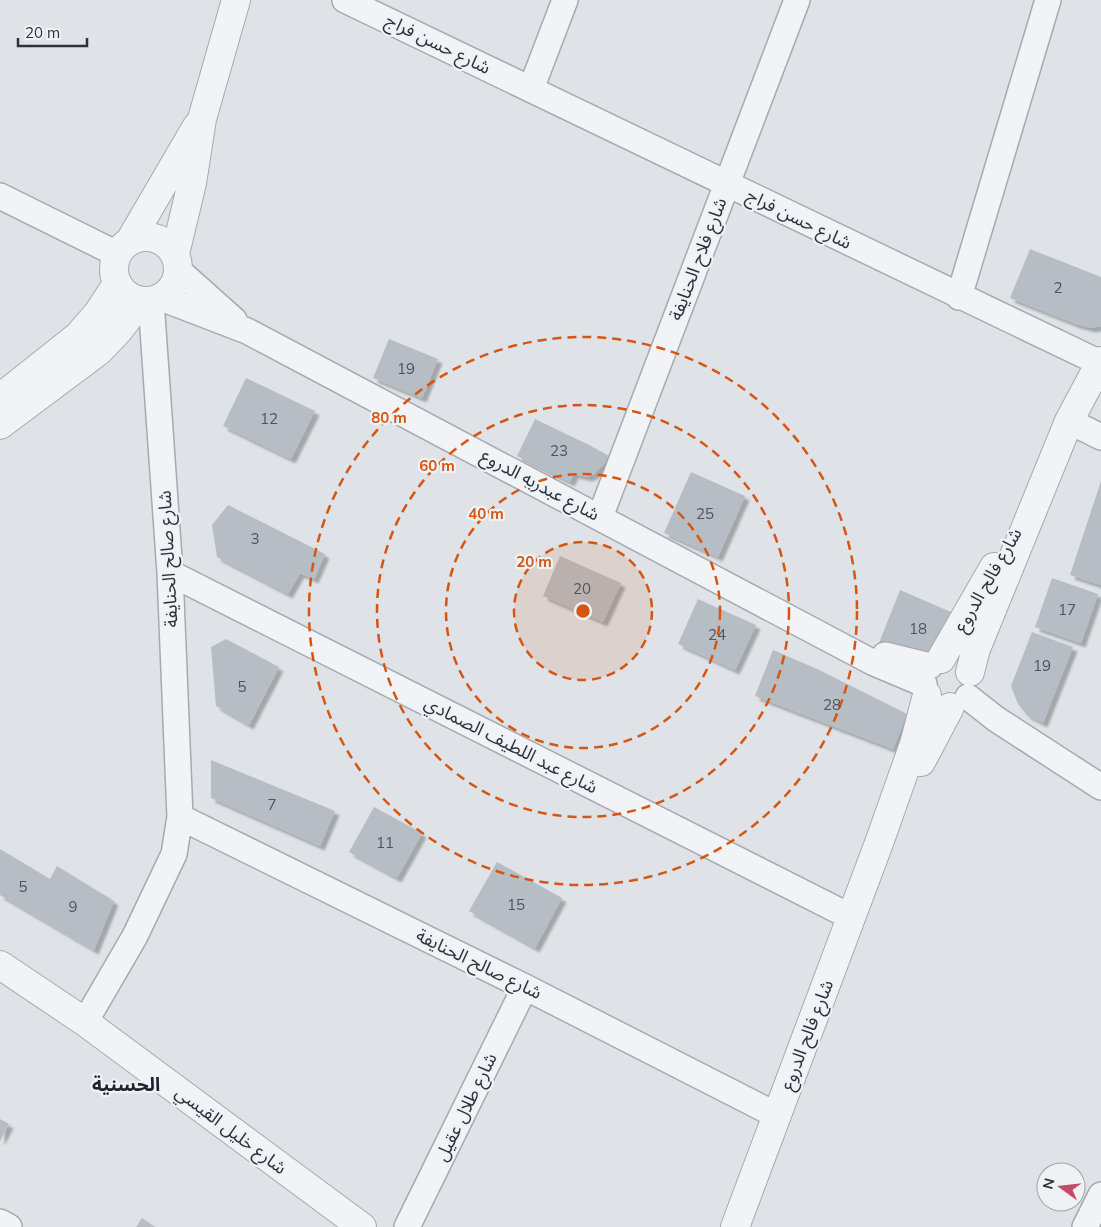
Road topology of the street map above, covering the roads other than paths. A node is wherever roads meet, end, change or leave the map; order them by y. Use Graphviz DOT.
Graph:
graph roads {
  1 [pos="236,0"];
  2 [pos="346,0"];
  3 [pos="565,0"];
  4 [pos="797,0"];
  5 [pos="1048,0"];
  6 [pos="531,89"];
  7 [pos="202,118"];
  8 [pos="727,184"];
  9 [pos="0,196"];
  10 [pos="124,247"];
  11 [pos="177,262"];
  12 [pos="117,284"];
  13 [pos="959,297"];
  14 [pos="151,300"];
  15 [pos="247,331"];
  16 [pos="1100,362"];
  17 [pos="0,398"];
  18 [pos="1069,421"];
  19 [pos="0,425"];
  20 [pos="1101,437"];
  21 [pos="600,517"];
  22 [pos="170,573"];
  23 [pos="944,683"];
  24 [pos="1101,787"];
  25 [pos="180,817"];
  26 [pos="851,917"];
  27 [pos="0,965"];
  28 [pos="525,987"];
  29 [pos="85,1022"];
  30 [pos="776,1115"];
  31 [pos="1101,1195"];
  32 [pos="0,1222"];
  33 [pos="9,1227"];
  34 [pos="362,1227"];
  35 [pos="407,1227"];
  36 [pos="736,1227"];
  37 [pos="1085,1227"];
  1 -- 7 [label="street"];
  2 -- 6 [label="street, شارع حسن فراج"];
  3 -- 6 [label="street"];
  4 -- 8 [label="street, شارع فلاح الحنايفة"];
  5 -- 13 [label="street"];
  6 -- 8 [label="street, شارع حسن فراج"];
  7 -- 10 [label="street"];
  7 -- 11 [label="street"];
  8 -- 13 [label="street, شارع حسن فراج"];
  8 -- 21 [label="street, شارع فلاح الحنايفة"];
  9 -- 10 [label="street"];
  10 -- 11 [label="street"];
  10 -- 12 [label="street"];
  11 -- 14 [label="street"];
  11 -- 15 [label="street, شارع عبدربه الدروع"];
  12 -- 14 [label="street"];
  12 -- 17 [label="street"];
  13 -- 16 [label="street, شارع حسن فراج"];
  14 -- 15 [label="street, شارع عبدربه الدروع"];
  14 -- 19 [label="street"];
  14 -- 22 [label="street, شارع صالح الحنايفة"];
  15 -- 21 [label="street, شارع عبدربه الدروع"];
  16 -- 18 [label="street, شارع فالح الدروع"];
  18 -- 20 [label="street"];
  18 -- 23 [label="street, شارع فالح الدروع"];
  21 -- 23 [label="street, شارع عبدربه الدروع"];
  22 -- 25 [label="street, شارع صالح الحنايفة"];
  22 -- 26 [label="street, شارع عبد اللطيف الصمادي"];
  23 -- 24 [label="street, شارع عبدربه الدروع"];
  23 -- 26 [label="street, شارع فالح الدروع"];
  25 -- 28 [label="street, شارع صالح الحنايفة"];
  25 -- 29 [label="street, شارع صالح الحنايفة"];
  26 -- 30 [label="street, شارع فالح الدروع"];
  27 -- 29 [label="street, شارع خليل القيسي"];
  28 -- 30 [label="street, شارع صالح الحنايفة"];
  28 -- 35 [label="street, شارع طلال عقيل"];
  29 -- 34 [label="street, شارع خليل القيسي"];
  30 -- 36 [label="street, شارع فالح الدروع"];
  31 -- 37 [label="street"];
  32 -- 33 [label="street"];
}
